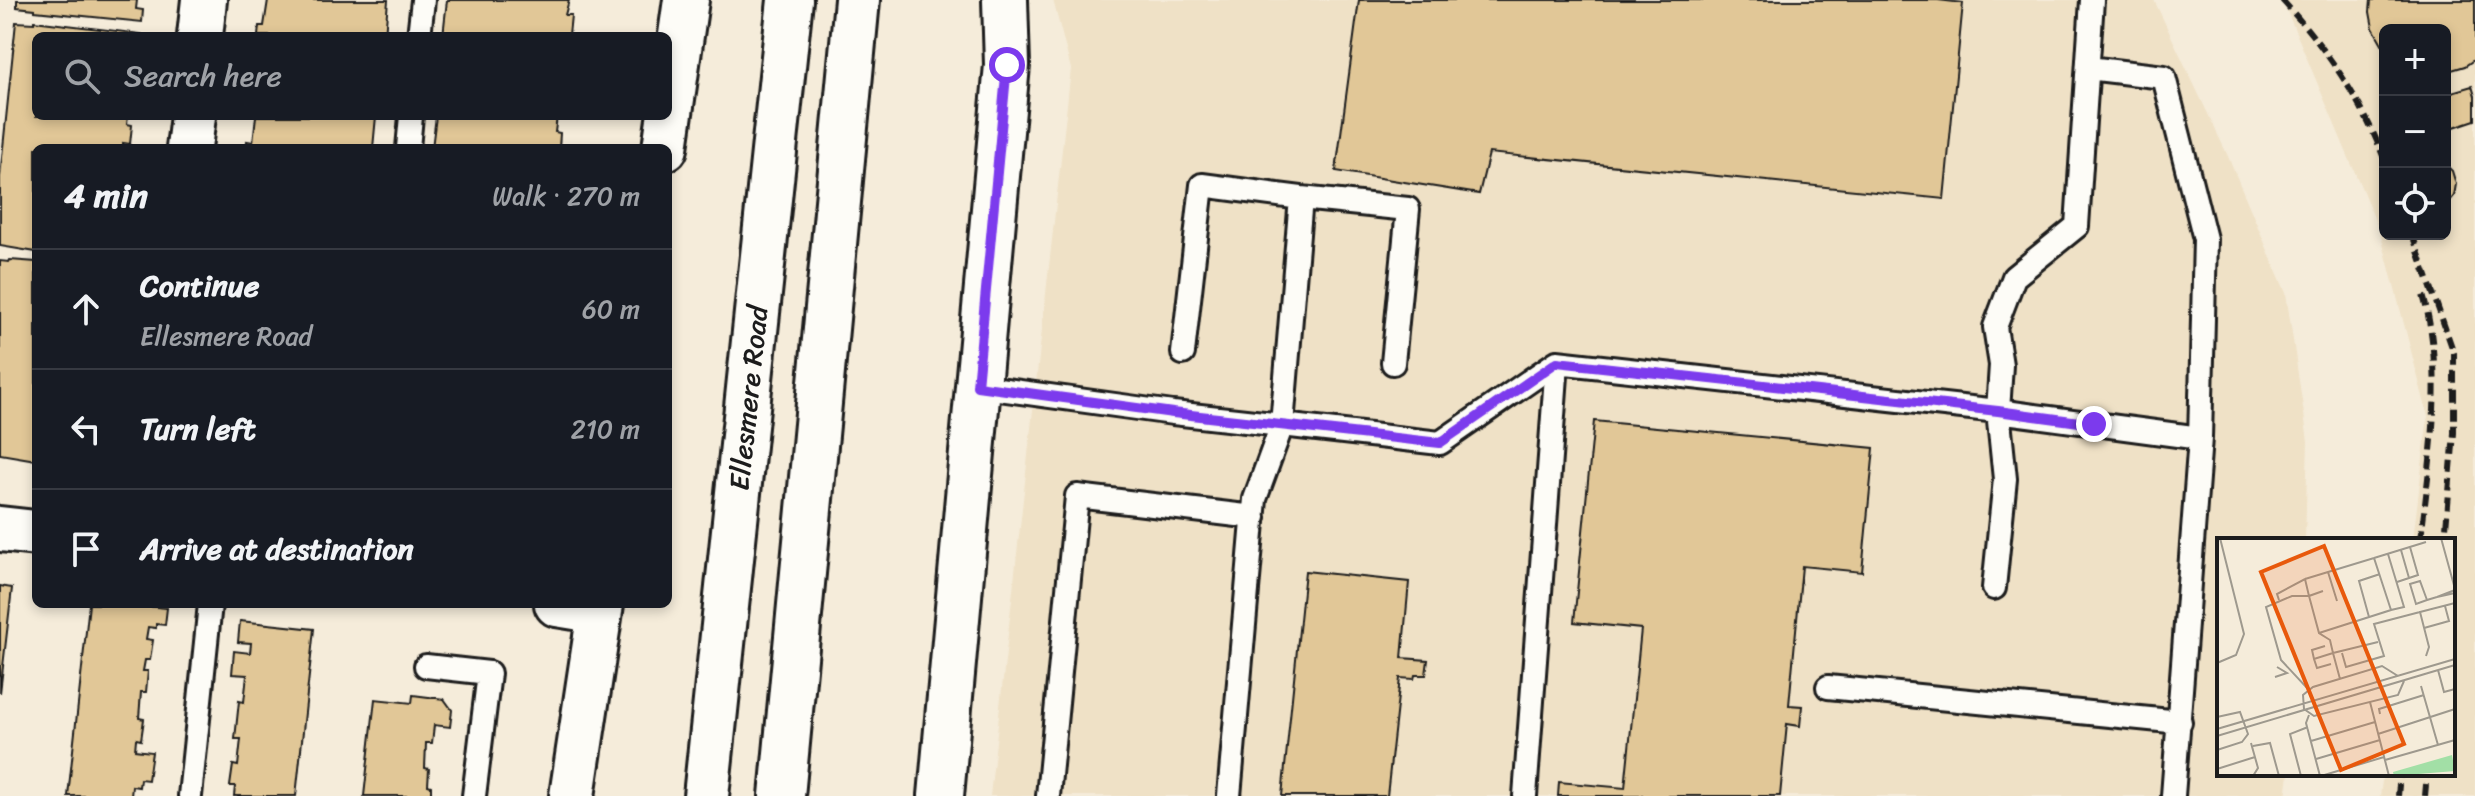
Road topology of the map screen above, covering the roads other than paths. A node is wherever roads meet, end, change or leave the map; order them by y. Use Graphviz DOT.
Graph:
graph roads {
  1 [pos="204,0"];
  2 [pos="423,0"];
  3 [pos="686,0"];
  4 [pos="790,0"];
  5 [pos="857,0"];
  6 [pos="1005,0"];
  7 [pos="2092,0"];
  8 [pos="200,32"];
  9 [pos="419,32"];
  10 [pos="2088,68"];
  11 [pos="672,99"];
  12 [pos="192,120"];
  13 [pos="411,120"];
  14 [pos="669,120"];
  15 [pos="190,144"];
  16 [pos="408,144"];
  17 [pos="666,144"];
  18 [pos="1301,198"];
  19 [pos="1183,353"];
  20 [pos="1557,362"];
  21 [pos="1393,363"];
  22 [pos="977,386"];
  23 [pos="1998,411"];
  24 [pos="1282,425"];
  25 [pos="2200,438"];
  26 [pos="1254,517"];
  27 [pos="0,529"];
  28 [pos="32,533"];
  29 [pos="1994,588"];
  30 [pos="210,608"];
  31 [pos="600,608"];
  32 [pos="426,666"];
  33 [pos="1828,687"];
  34 [pos="2180,722"];
  35 [pos="190,796"];
  36 [pos="474,796"];
  37 [pos="572,796"];
  38 [pos="706,796"];
  39 [pos="782,796"];
  40 [pos="941,796"];
  41 [pos="1048,796"];
  42 [pos="1229,796"];
  43 [pos="1525,796"];
  44 [pos="2173,796"];
  1 -- 8 [label="main road"];
  2 -- 9 [label="lane"];
  3 -- 11 [label="main road"];
  4 -- 38 [label="main road, Ellesmere Road"];
  5 -- 39 [label="main road"];
  6 -- 22 [label="main road"];
  7 -- 10 [label="lane"];
  10 -- 23 [label="lane"];
  10 -- 25 [label="lane"];
  12 -- 15 [label="main road"];
  13 -- 16 [label="lane"];
  14 -- 17 [label="main road"];
  18 -- 19 [label="lane"];
  18 -- 21 [label="lane"];
  18 -- 24 [label="lane"];
  20 -- 23 [label="lane"];
  20 -- 24 [label="lane"];
  20 -- 43 [label="lane"];
  22 -- 24 [label="lane"];
  22 -- 40 [label="main road"];
  23 -- 25 [label="lane"];
  23 -- 29 [label="lane"];
  24 -- 26 [label="lane"];
  25 -- 34 [label="lane"];
  26 -- 41 [label="lane"];
  26 -- 42 [label="lane"];
  27 -- 28 [label="main road"];
  30 -- 35 [label="lane"];
  31 -- 37 [label="main road"];
  32 -- 36 [label="lane"];
  33 -- 34 [label="lane"];
  34 -- 44 [label="lane"];
}
